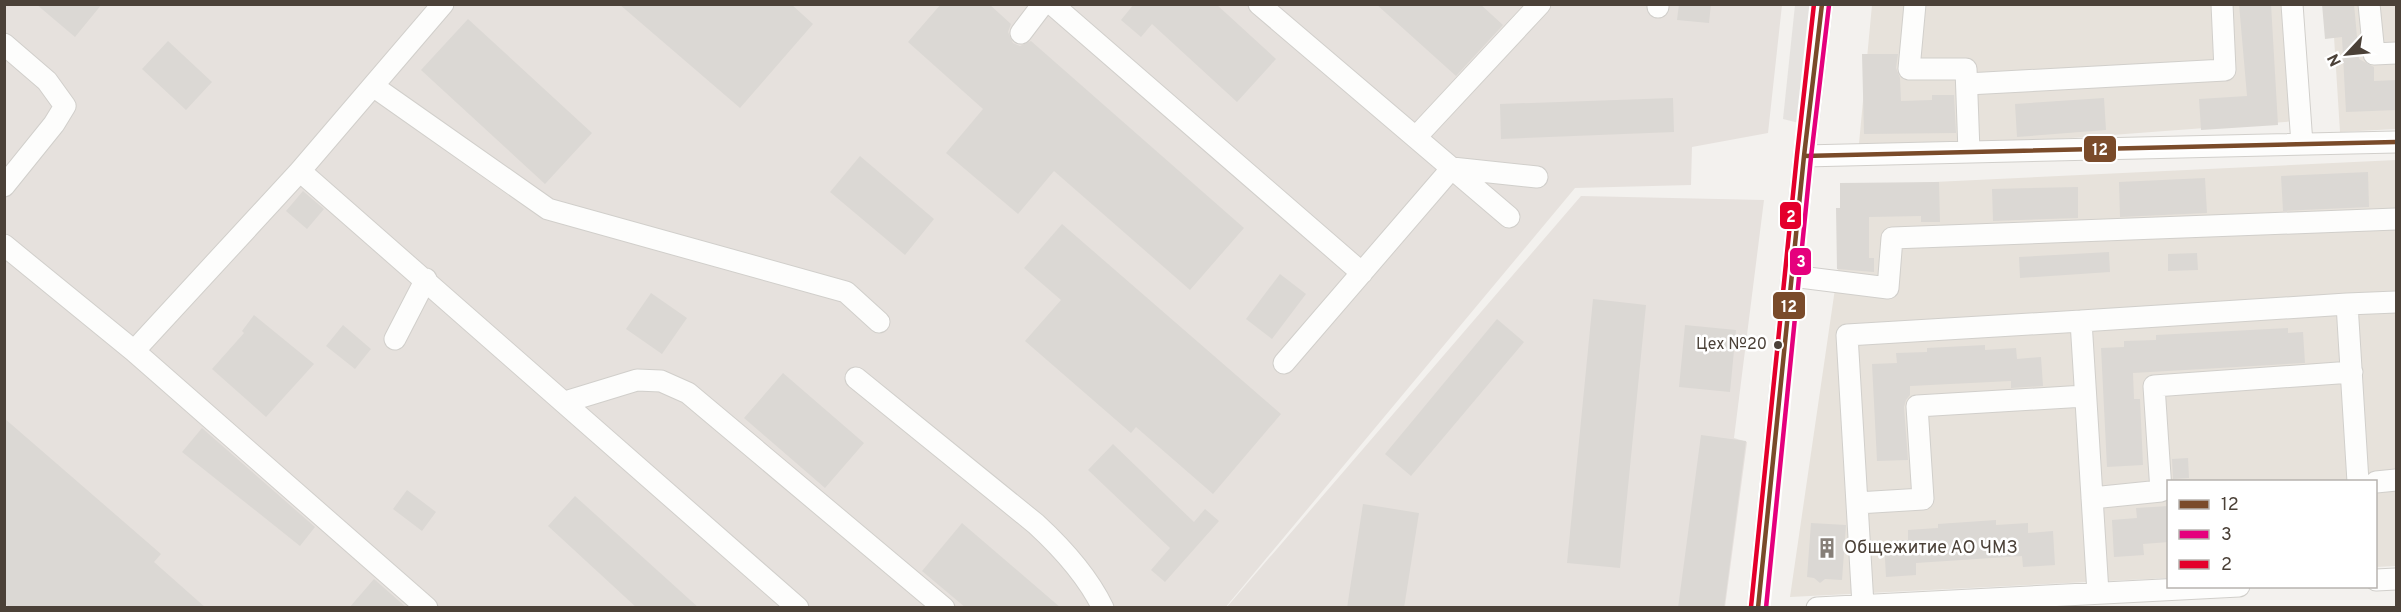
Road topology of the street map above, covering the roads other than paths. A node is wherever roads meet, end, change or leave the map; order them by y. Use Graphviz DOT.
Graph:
graph roads {
  1 [pos="443,4"];
  2 [pos="1043,4"];
  3 [pos="1052,4"];
  4 [pos="1259,4"];
  5 [pos="1822,4"];
  6 [pos="1915,4"];
  7 [pos="2222,4"];
  8 [pos="2292,4"];
  9 [pos="2370,4"];
  10 [pos="1530,8"];
  11 [pos="1021,33"];
  12 [pos="4,44"];
  13 [pos="2397,53"];
  14 [pos="1967,84"];
  15 [pos="373,86"];
  16 [pos="1416,137"];
  17 [pos="2397,142"];
  18 [pos="2302,144"];
  19 [pos="1969,152"];
  20 [pos="1804,156"];
  21 [pos="1452,168"];
  22 [pos="300,171"];
  23 [pos="1537,177"];
  24 [pos="4,186"];
  25 [pos="1509,217"];
  26 [pos="2397,219"];
  27 [pos="4,245"];
  28 [pos="1362,273"];
  29 [pos="1792,276"];
  30 [pos="426,279"];
  31 [pos="2397,302"];
  32 [pos="2348,304"];
  33 [pos="2081,321"];
  34 [pos="879,322"];
  35 [pos="395,339"];
  36 [pos="134,351"];
  37 [pos="1284,363"];
  38 [pos="2352,372"];
  39 [pos="856,378"];
  40 [pos="2085,396"];
  41 [pos="565,402"];
  42 [pos="2358,480"];
  43 [pos="2397,480"];
  44 [pos="2377,482"];
  45 [pos="2092,498"];
  46 [pos="1857,503"];
  47 [pos="2397,579"];
  48 [pos="2377,580"];
  49 [pos="2199,588"];
  50 [pos="2098,593"];
  51 [pos="1863,605"];
  52 [pos="427,608"];
  53 [pos="798,608"];
  54 [pos="944,608"];
  55 [pos="1102,608"];
  56 [pos="1758,608"];
  57 [pos="1816,608"];
  1 -- 15 [label="street"];
  2 -- 11 [label="street"];
  3 -- 28 [label="street"];
  4 -- 16 [label="street"];
  5 -- 20 [label="street"];
  6 -- 14 [label="street"];
  7 -- 14 [label="street"];
  8 -- 18 [label="street"];
  9 -- 13 [label="street"];
  10 -- 16 [label="street"];
  12 -- 24 [label="street"];
  14 -- 19 [label="street"];
  15 -- 22 [label="street"];
  15 -- 34 [label="street"];
  16 -- 21 [label="street"];
  17 -- 18 [label="street"];
  18 -- 19 [label="street"];
  19 -- 20 [label="street"];
  20 -- 29 [label="street"];
  21 -- 23 [label="street"];
  21 -- 25 [label="street"];
  21 -- 28 [label="street"];
  22 -- 30 [label="street"];
  22 -- 36 [label="street"];
  26 -- 29 [label="street"];
  27 -- 36 [label="street"];
  28 -- 37 [label="street"];
  29 -- 56 [label="street"];
  30 -- 35 [label="street"];
  30 -- 41 [label="street"];
  31 -- 32 [label="street"];
  32 -- 33 [label="street"];
  32 -- 38 [label="street"];
  33 -- 40 [label="street"];
  33 -- 46 [label="street"];
  36 -- 52 [label="street"];
  38 -- 42 [label="street"];
  38 -- 45 [label="street"];
  39 -- 55 [label="street"];
  40 -- 45 [label="street"];
  40 -- 46 [label="street"];
  41 -- 53 [label="street"];
  41 -- 54 [label="street"];
  43 -- 44 [label="street"];
  45 -- 50 [label="street"];
  46 -- 51 [label="street"];
  47 -- 48 [label="street"];
  49 -- 50 [label="street"];
  50 -- 51 [label="street"];
  51 -- 57 [label="street"];
}
